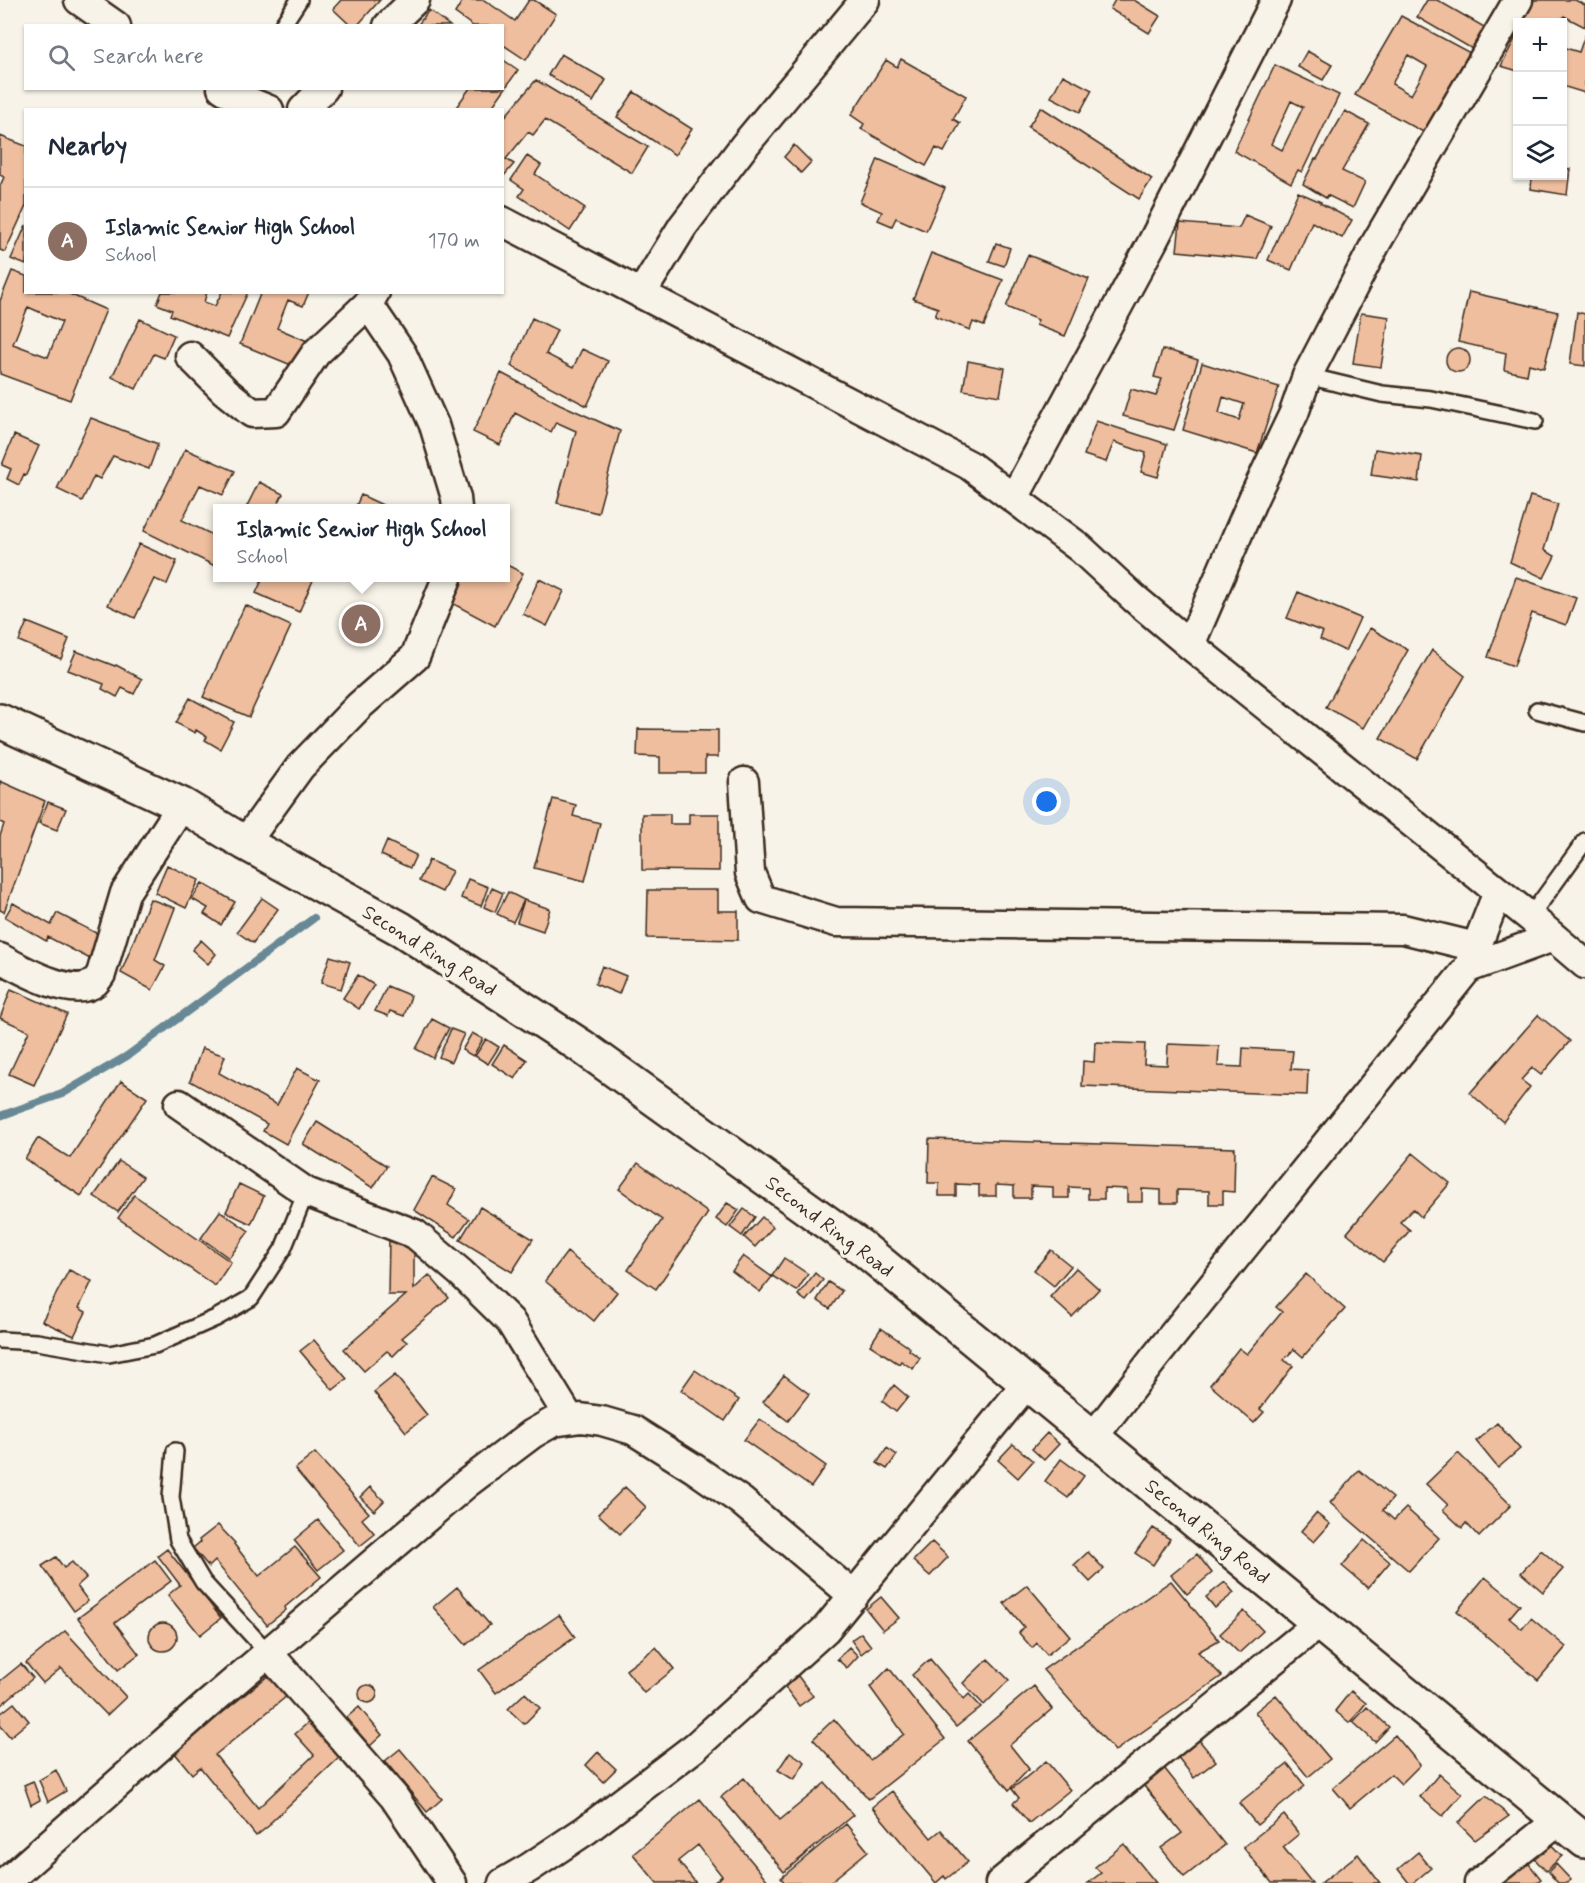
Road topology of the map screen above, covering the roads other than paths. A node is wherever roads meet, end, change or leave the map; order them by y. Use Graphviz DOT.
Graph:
graph roads {
  1 [pos="79,0"];
  2 [pos="299,0"];
  3 [pos="415,0"];
  4 [pos="1276,0"];
  5 [pos="1518,0"];
  6 [pos="858,3"];
  7 [pos="113,24"];
  8 [pos="283,24"];
  9 [pos="390,24"];
  10 [pos="322,90"];
  11 [pos="231,91"];
  12 [pos="264,108"];
  13 [pos="305,108"];
  14 [pos="504,222"];
  15 [pos="641,294"];
  16 [pos="371,298"];
  17 [pos="190,356"];
  18 [pos="1306,376"];
  19 [pos="1535,421"];
  20 [pos="1014,498"];
  21 [pos="457,504"];
  22 [pos="445,582"];
  23 [pos="1190,645"];
  24 [pos="1537,710"];
  25 [pos="0,721"];
  26 [pos="1585,723"];
  27 [pos="744,782"];
  28 [pos="182,805"];
  29 [pos="1585,841"];
  30 [pos="244,843"];
  31 [pos="1498,892"];
  32 [pos="1530,917"];
  33 [pos="1553,936"];
  34 [pos="0,958"];
  35 [pos="1472,958"];
  36 [pos="1585,964"];
  37 [pos="179,1104"];
  38 [pos="306,1192"];
  39 [pos="0,1340"];
  40 [pos="1028,1382"];
  41 [pos="570,1419"];
  42 [pos="1094,1436"];
  43 [pos="175,1451"];
  44 [pos="854,1596"];
  45 [pos="1320,1622"];
  46 [pos="269,1654"];
  47 [pos="1558,1820"];
  48 [pos="1585,1841"];
  49 [pos="5,1883"];
  50 [pos="452,1883"];
  51 [pos="503,1883"];
  52 [pos="1000,1883"];
  53 [pos="1479,1883"];
  1 -- 7 [label="street"];
  2 -- 8 [label="lane"];
  3 -- 9 [label="street"];
  4 -- 20 [label="street"];
  5 -- 18 [label="street"];
  6 -- 15 [label="street"];
  10 -- 13 [label="street"];
  11 -- 12 [label="street"];
  14 -- 15 [label="street"];
  15 -- 20 [label="street"];
  16 -- 17 [label="street"];
  16 -- 21 [label="street"];
  18 -- 19 [label="lane"];
  18 -- 23 [label="street"];
  20 -- 23 [label="street"];
  22 -- 30 [label="street"];
  23 -- 31 [label="street"];
  24 -- 26 [label="lane"];
  25 -- 28 [label="main road, Second Ring Road"];
  27 -- 35 [label="street"];
  28 -- 30 [label="main road, Second Ring Road"];
  28 -- 34 [label="street"];
  29 -- 32 [label="lane"];
  30 -- 40 [label="main road, Second Ring Road"];
  31 -- 32 [label="street"];
  31 -- 35 [label="street"];
  32 -- 33 [label="street"];
  33 -- 35 [label="street"];
  33 -- 36 [label="street"];
  35 -- 42 [label="street"];
  37 -- 38 [label="street"];
  38 -- 39 [label="lane"];
  38 -- 41 [label="street"];
  40 -- 42 [label="main road, Second Ring Road"];
  40 -- 44 [label="street"];
  41 -- 44 [label="street"];
  41 -- 46 [label="street"];
  42 -- 45 [label="main road, Second Ring Road"];
  43 -- 46 [label="lane"];
  44 -- 51 [label="street"];
  45 -- 47 [label="main road, Second Ring Road"];
  45 -- 52 [label="street"];
  46 -- 49 [label="street"];
  46 -- 50 [label="street"];
  47 -- 48 [label="main road, Second Ring Road"];
  47 -- 53 [label="street"];
}
